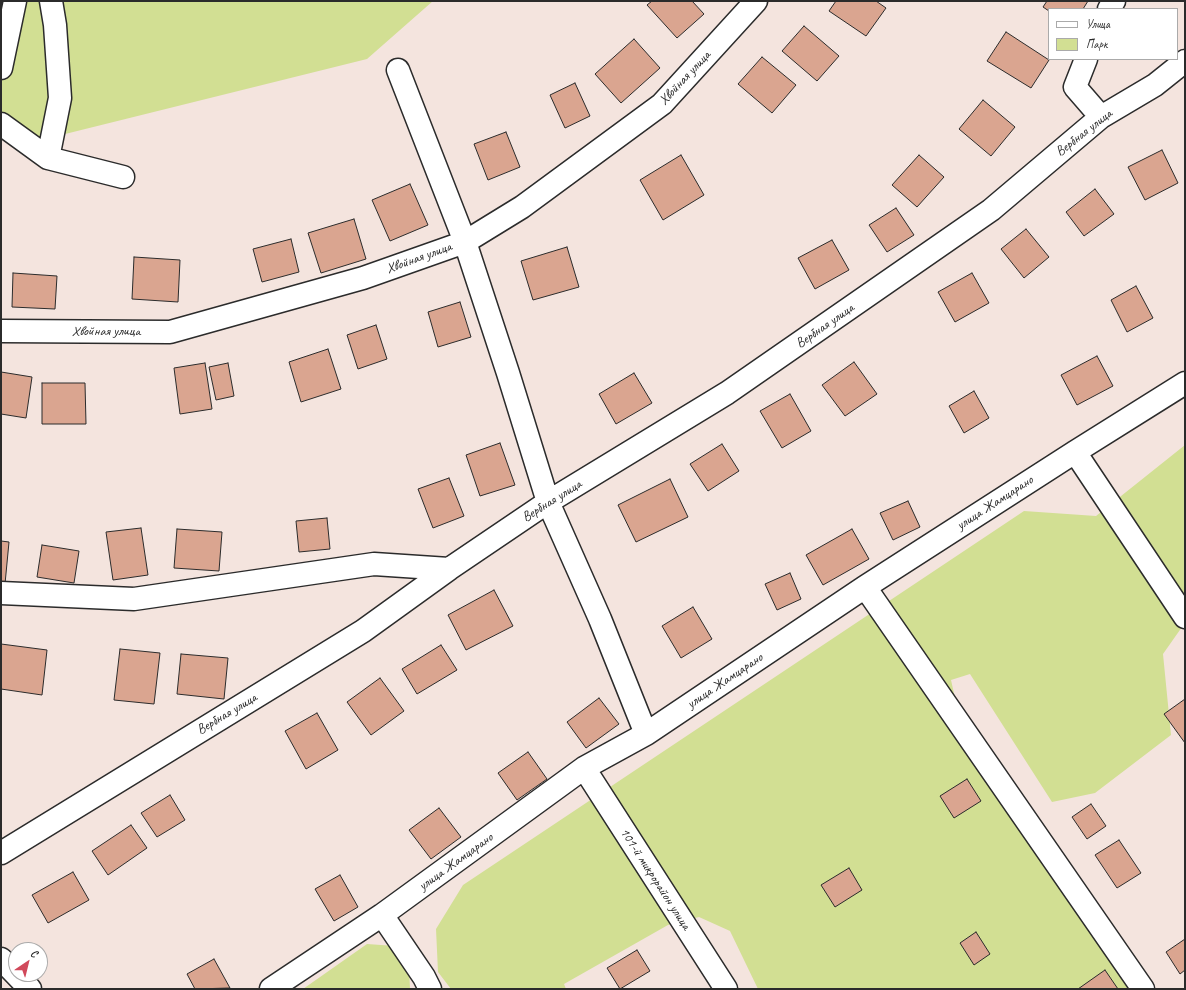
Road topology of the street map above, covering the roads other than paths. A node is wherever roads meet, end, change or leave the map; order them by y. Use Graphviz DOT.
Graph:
graph roads {
  1 [pos="15,1"];
  2 [pos="51,1"];
  3 [pos="756,1"];
  4 [pos="1086,60"];
  5 [pos="1185,61"];
  6 [pos="1,68"];
  7 [pos="398,70"];
  8 [pos="1101,117"];
  9 [pos="1,124"];
  10 [pos="48,158"];
  11 [pos="123,177"];
  12 [pos="465,242"];
  13 [pos="1,331"];
  14 [pos="1185,383"];
  15 [pos="1075,452"];
  16 [pos="548,502"];
  17 [pos="449,568"];
  18 [pos="865,587"];
  19 [pos="1,593"];
  20 [pos="1185,617"];
  21 [pos="646,734"];
  22 [pos="584,768"];
  23 [pos="1,853"];
  24 [pos="382,915"];
  25 [pos="1,959"];
  26 [pos="30,989"];
  27 [pos="271,989"];
  28 [pos="430,989"];
  29 [pos="726,989"];
  30 [pos="1143,989"];
  1 -- 6 [label="street"];
  2 -- 10 [label="street"];
  3 -- 12 [label="street, Хвойная улица"];
  4 -- 8 [label="street"];
  5 -- 8 [label="street, Вербная улица"];
  7 -- 12 [label="street"];
  8 -- 16 [label="street, Вербная улица"];
  9 -- 10 [label="street"];
  10 -- 11 [label="street"];
  12 -- 13 [label="street, Хвойная улица"];
  12 -- 16 [label="street"];
  14 -- 15 [label="street, улица Жамцарано"];
  15 -- 18 [label="street, улица Жамцарано"];
  15 -- 20 [label="street"];
  16 -- 17 [label="street, Вербная улица"];
  16 -- 21 [label="street"];
  17 -- 19 [label="street"];
  17 -- 23 [label="street, Вербная улица"];
  18 -- 21 [label="street, улица Жамцарано"];
  18 -- 30 [label="street"];
  21 -- 22 [label="street, улица Жамцарано"];
  22 -- 24 [label="street, улица Жамцарано"];
  22 -- 29 [label="street, 101-й микрорайон улица"];
  24 -- 27 [label="street, улица Жамцарано"];
  24 -- 28 [label="street"];
  25 -- 26 [label="street"];
}
